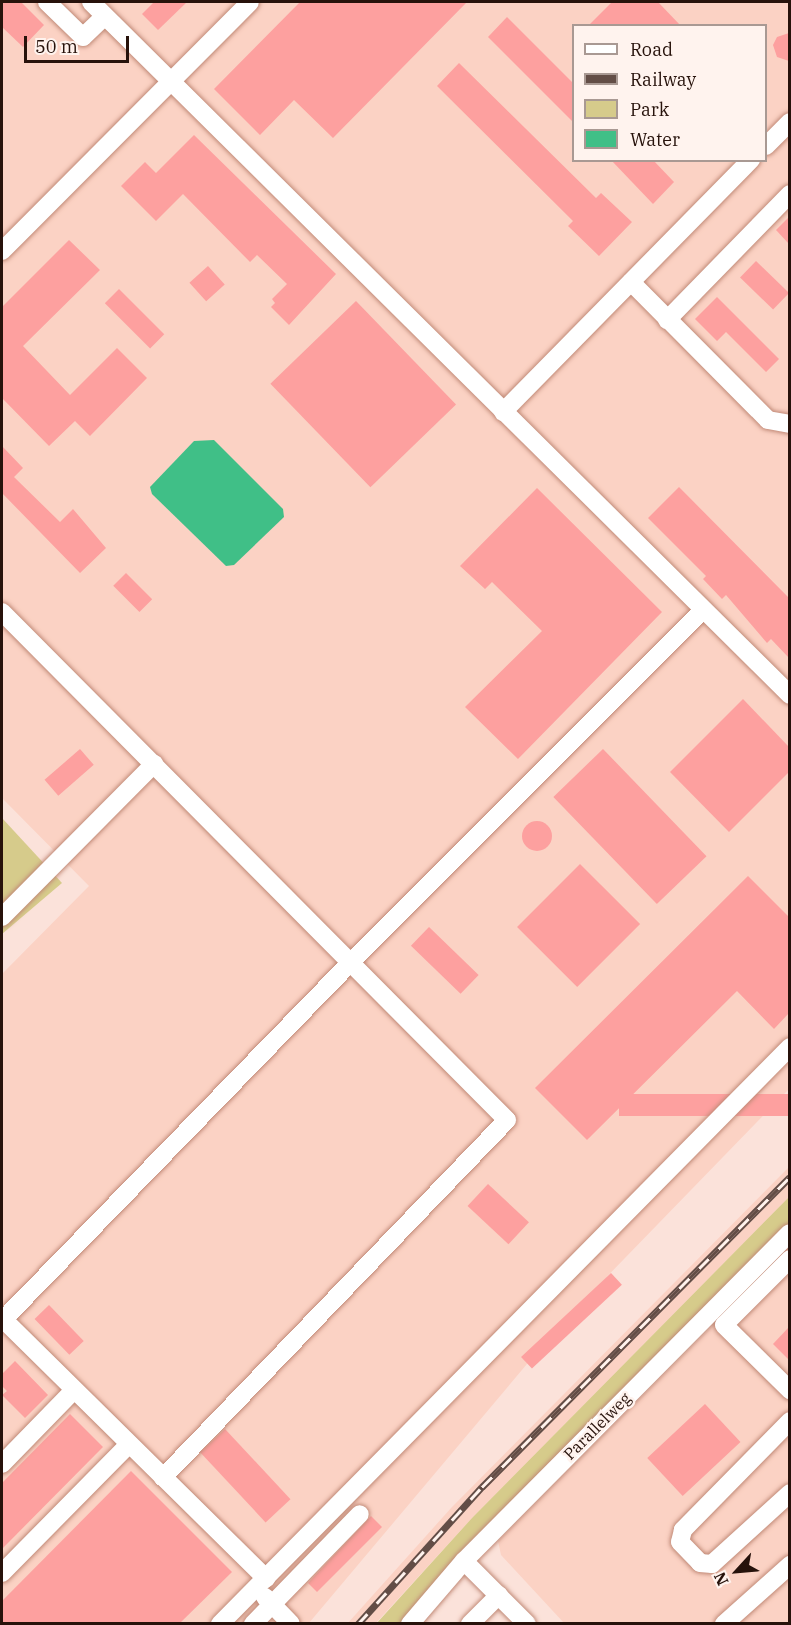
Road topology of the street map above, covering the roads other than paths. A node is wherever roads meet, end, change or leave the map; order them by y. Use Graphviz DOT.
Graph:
graph roads {
  1 [pos="47,2"];
  2 [pos="91,2"];
  3 [pos="250,2"];
  4 [pos="105,16"];
  5 [pos="172,81"];
  6 [pos="789,122"];
  7 [pos="767,144"];
  8 [pos="750,162"];
  9 [pos="789,194"];
  10 [pos="2,250"];
  11 [pos="631,282"];
  12 [pos="667,320"];
  13 [pos="503,412"];
  14 [pos="789,424"];
  15 [pos="703,610"];
  16 [pos="2,612"];
  17 [pos="789,695"];
  18 [pos="154,764"];
  19 [pos="2,917"];
  20 [pos="351,962"];
  21 [pos="789,1047"];
  22 [pos="789,1233"];
  23 [pos="789,1259"];
  24 [pos="2,1319"];
  25 [pos="74,1390"];
  26 [pos="789,1390"];
  27 [pos="789,1421"];
  28 [pos="129,1444"];
  29 [pos="2,1464"];
  30 [pos="163,1477"];
  31 [pos="789,1493"];
  32 [pos="360,1514"];
  33 [pos="464,1562"];
  34 [pos="789,1565"];
  35 [pos="2,1573"];
  36 [pos="260,1583"];
  37 [pos="499,1595"];
  38 [pos="272,1604"];
  39 [pos="220,1623"];
  40 [pos="253,1623"];
  41 [pos="291,1623"];
  42 [pos="410,1623"];
  43 [pos="470,1623"];
  44 [pos="527,1623"];
  45 [pos="724,1623"];
  1 -- 4 [label="street"];
  2 -- 4 [label="street"];
  3 -- 5 [label="street"];
  4 -- 5 [label="street"];
  5 -- 10 [label="street"];
  5 -- 13 [label="street"];
  6 -- 7 [label="street"];
  8 -- 11 [label="street"];
  9 -- 12 [label="street"];
  11 -- 12 [label="street"];
  11 -- 13 [label="street"];
  12 -- 14 [label="street"];
  13 -- 15 [label="street"];
  15 -- 17 [label="street"];
  15 -- 20 [label="street"];
  16 -- 18 [label="street"];
  18 -- 19 [label="street"];
  18 -- 20 [label="street"];
  20 -- 24 [label="street"];
  20 -- 30 [label="street"];
  21 -- 36 [label="street"];
  22 -- 33 [label="street, Parallelweg"];
  23 -- 26 [label="street"];
  24 -- 25 [label="street"];
  25 -- 28 [label="street"];
  25 -- 29 [label="street"];
  27 -- 31 [label="street"];
  28 -- 30 [label="street"];
  28 -- 35 [label="street"];
  30 -- 36 [label="street"];
  32 -- 38 [label="street"];
  33 -- 37 [label="street"];
  33 -- 42 [label="street, Parallelweg"];
  34 -- 45 [label="street"];
  36 -- 38 [label="street"];
  36 -- 39 [label="street"];
  37 -- 43 [label="street"];
  37 -- 44 [label="street"];
  38 -- 40 [label="street"];
  38 -- 41 [label="street"];
}
